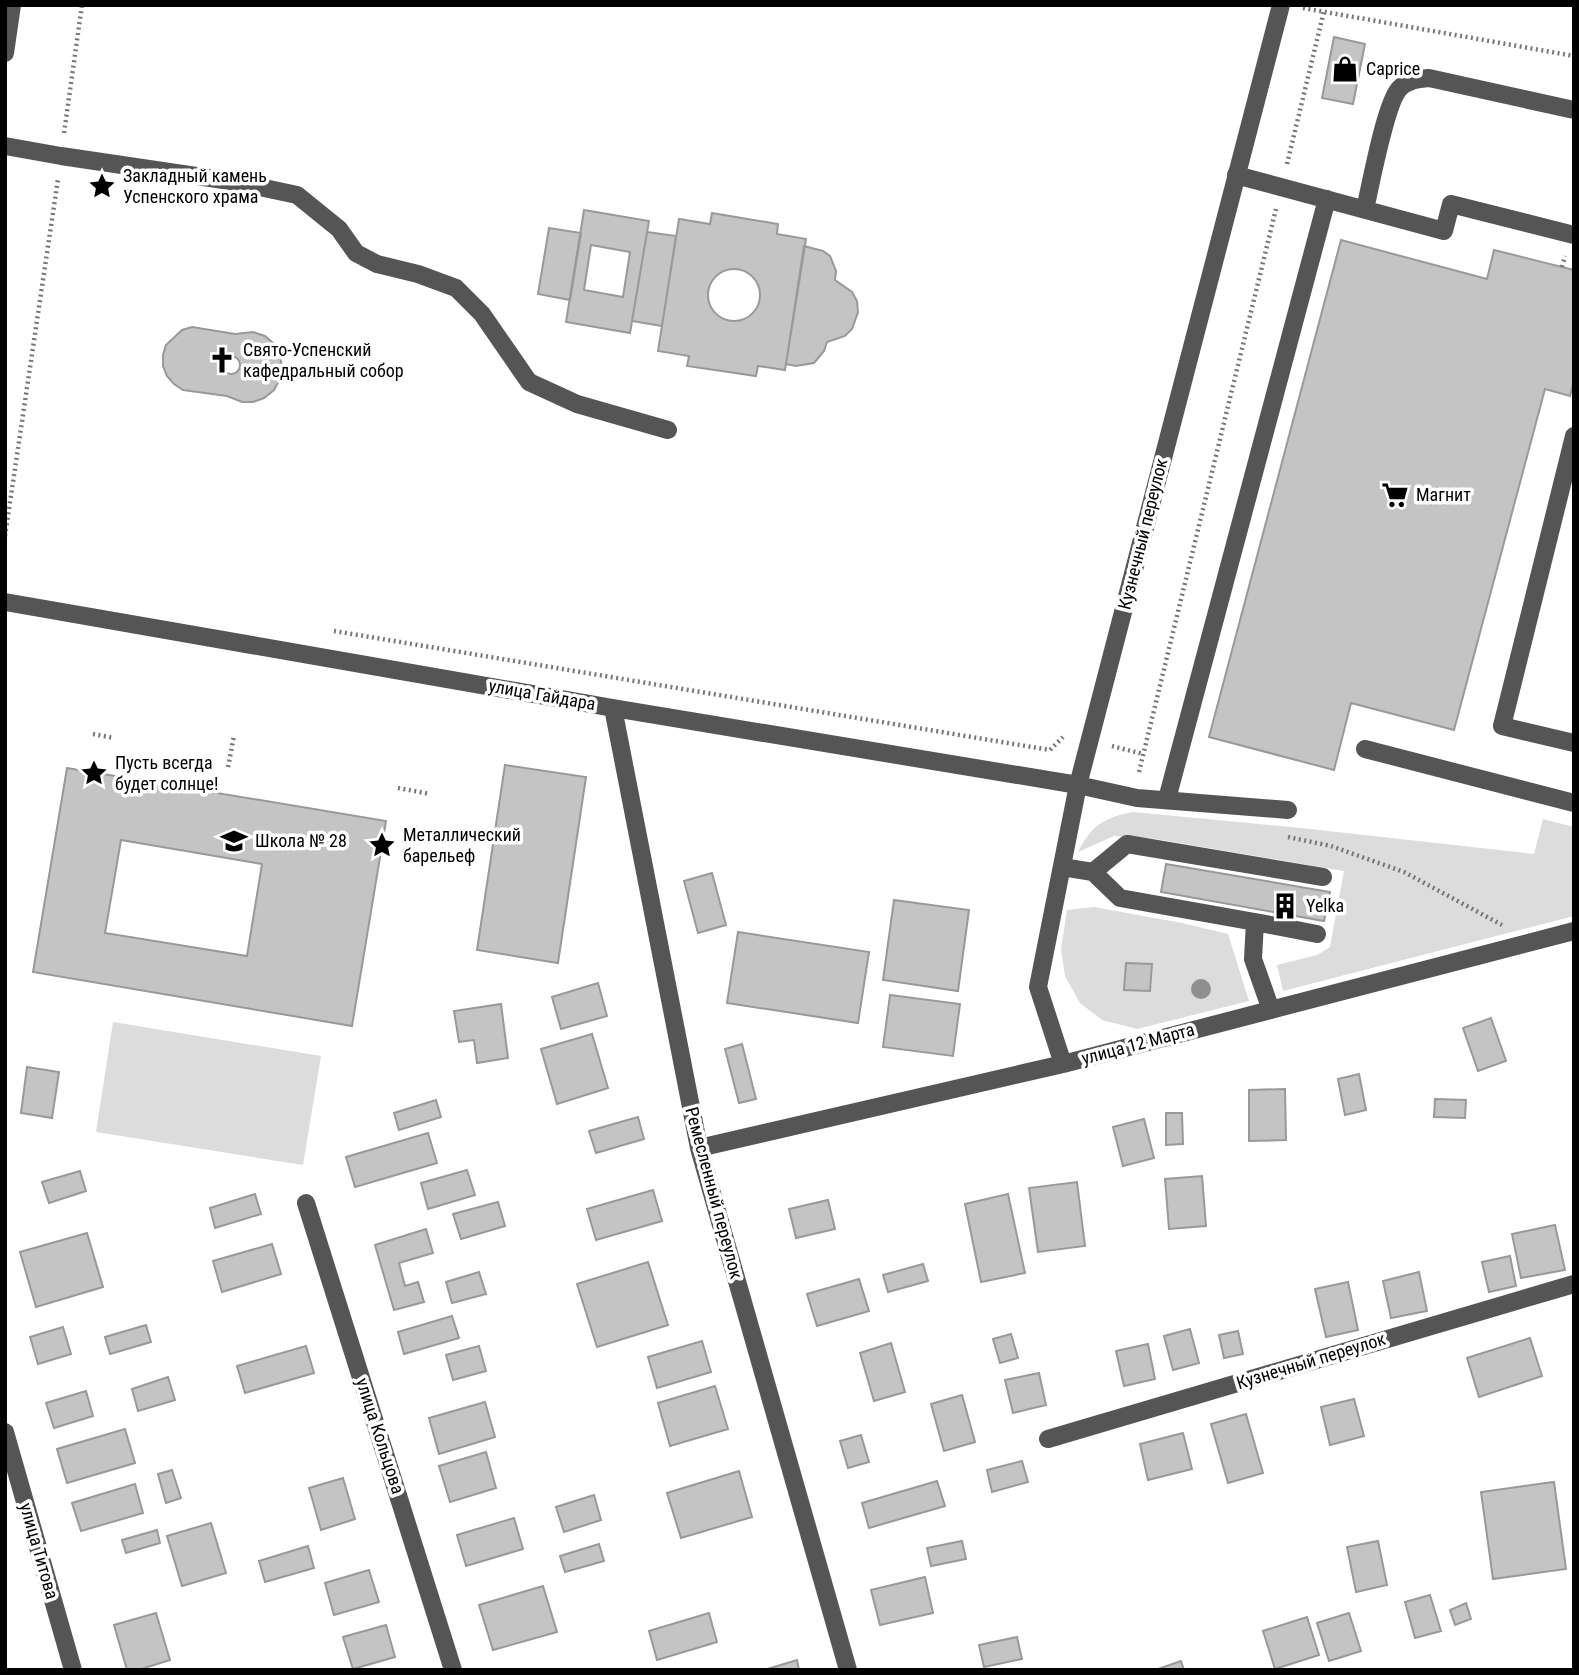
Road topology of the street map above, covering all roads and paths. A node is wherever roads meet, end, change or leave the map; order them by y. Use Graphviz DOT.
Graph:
graph roads {
  1 [pos="12,5"];
  2 [pos="82,5"];
  3 [pos="1281,5"];
  4 [pos="5,53"];
  5 [pos="1574,56"];
  6 [pos="1574,110"];
  7 [pos="5,146"];
  8 [pos="61,156"];
  9 [pos="1236,175"];
  10 [pos="1281,187"];
  11 [pos="1327,199"];
  12 [pos="1365,209"];
  13 [pos="1574,235"];
  14 [pos="668,430"];
  15 [pos="1574,436"];
  16 [pos="5,536"];
  17 [pos="5,602"];
  18 [pos="321,629"];
  19 [pos="613,708"];
  20 [pos="93,734"];
  21 [pos="1066,734"];
  22 [pos="234,736"];
  23 [pos="114,738"];
  24 [pos="1574,743"];
  25 [pos="1108,745"];
  26 [pos="1365,749"];
  27 [pos="1143,754"];
  28 [pos="228,767"];
  29 [pos="1078,785"];
  30 [pos="398,788"];
  31 [pos="430,793"];
  32 [pos="1137,798"];
  33 [pos="1167,799"];
  34 [pos="1574,803"];
  35 [pos="1288,810"];
  36 [pos="1281,836"];
  37 [pos="1062,867"];
  38 [pos="1093,872"];
  39 [pos="1323,877"];
  40 [pos="1255,922"];
  41 [pos="1574,931"];
  42 [pos="1317,934"];
  43 [pos="1533,942"];
  44 [pos="1271,1010"];
  45 [pos="1063,1064"];
  46 [pos="699,1148"];
  47 [pos="306,1203"];
  48 [pos="1574,1284"];
  49 [pos="5,1432"];
  50 [pos="1048,1439"];
  51 [pos="73,1670"];
  52 [pos="453,1670"];
  53 [pos="848,1670"];
  1 -- 4 [label="street"];
  2 -- 8 [label="path"];
  3 -- 9 [label="street, Кузнечный переулок"];
  5 -- 10 [label="path"];
  6 -- 12 [label="street"];
  7 -- 8 [label="street"];
  8 -- 14 [label="street"];
  8 -- 16 [label="path"];
  9 -- 10 [label="street"];
  9 -- 29 [label="street, Кузнечный переулок"];
  10 -- 11 [label="street"];
  10 -- 27 [label="path"];
  11 -- 12 [label="street"];
  11 -- 33 [label="street"];
  12 -- 13 [label="street"];
  15 -- 24 [label="street"];
  17 -- 19 [label="street, улица Гайдара"];
  18 -- 21 [label="path"];
  19 -- 29 [label="street, улица Гайдара"];
  19 -- 46 [label="street, Ремесленный переулок"];
  20 -- 23 [label="path"];
  22 -- 28 [label="path"];
  25 -- 27 [label="path"];
  26 -- 34 [label="street"];
  27 -- 32 [label="path"];
  29 -- 32 [label="street, улица Гайдара"];
  29 -- 37 [label="street, Кузнечный переулок"];
  30 -- 31 [label="path"];
  32 -- 33 [label="street, улица Гайдара"];
  33 -- 35 [label="street, улица Гайдара"];
  36 -- 43 [label="path"];
  37 -- 38 [label="street"];
  37 -- 45 [label="street, Кузнечный переулок"];
  38 -- 39 [label="street"];
  38 -- 40 [label="street"];
  40 -- 42 [label="street"];
  40 -- 44 [label="street"];
  41 -- 43 [label="street, улица 12 Марта"];
  43 -- 44 [label="street, улица 12 Марта"];
  44 -- 45 [label="street, улица 12 Марта"];
  45 -- 46 [label="street, улица 12 Марта"];
  46 -- 53 [label="street, Ремесленный переулок"];
  47 -- 52 [label="street, улица Кольцова"];
  48 -- 50 [label="street, Кузнечный переулок"];
  49 -- 51 [label="street, улица Титова"];
}
